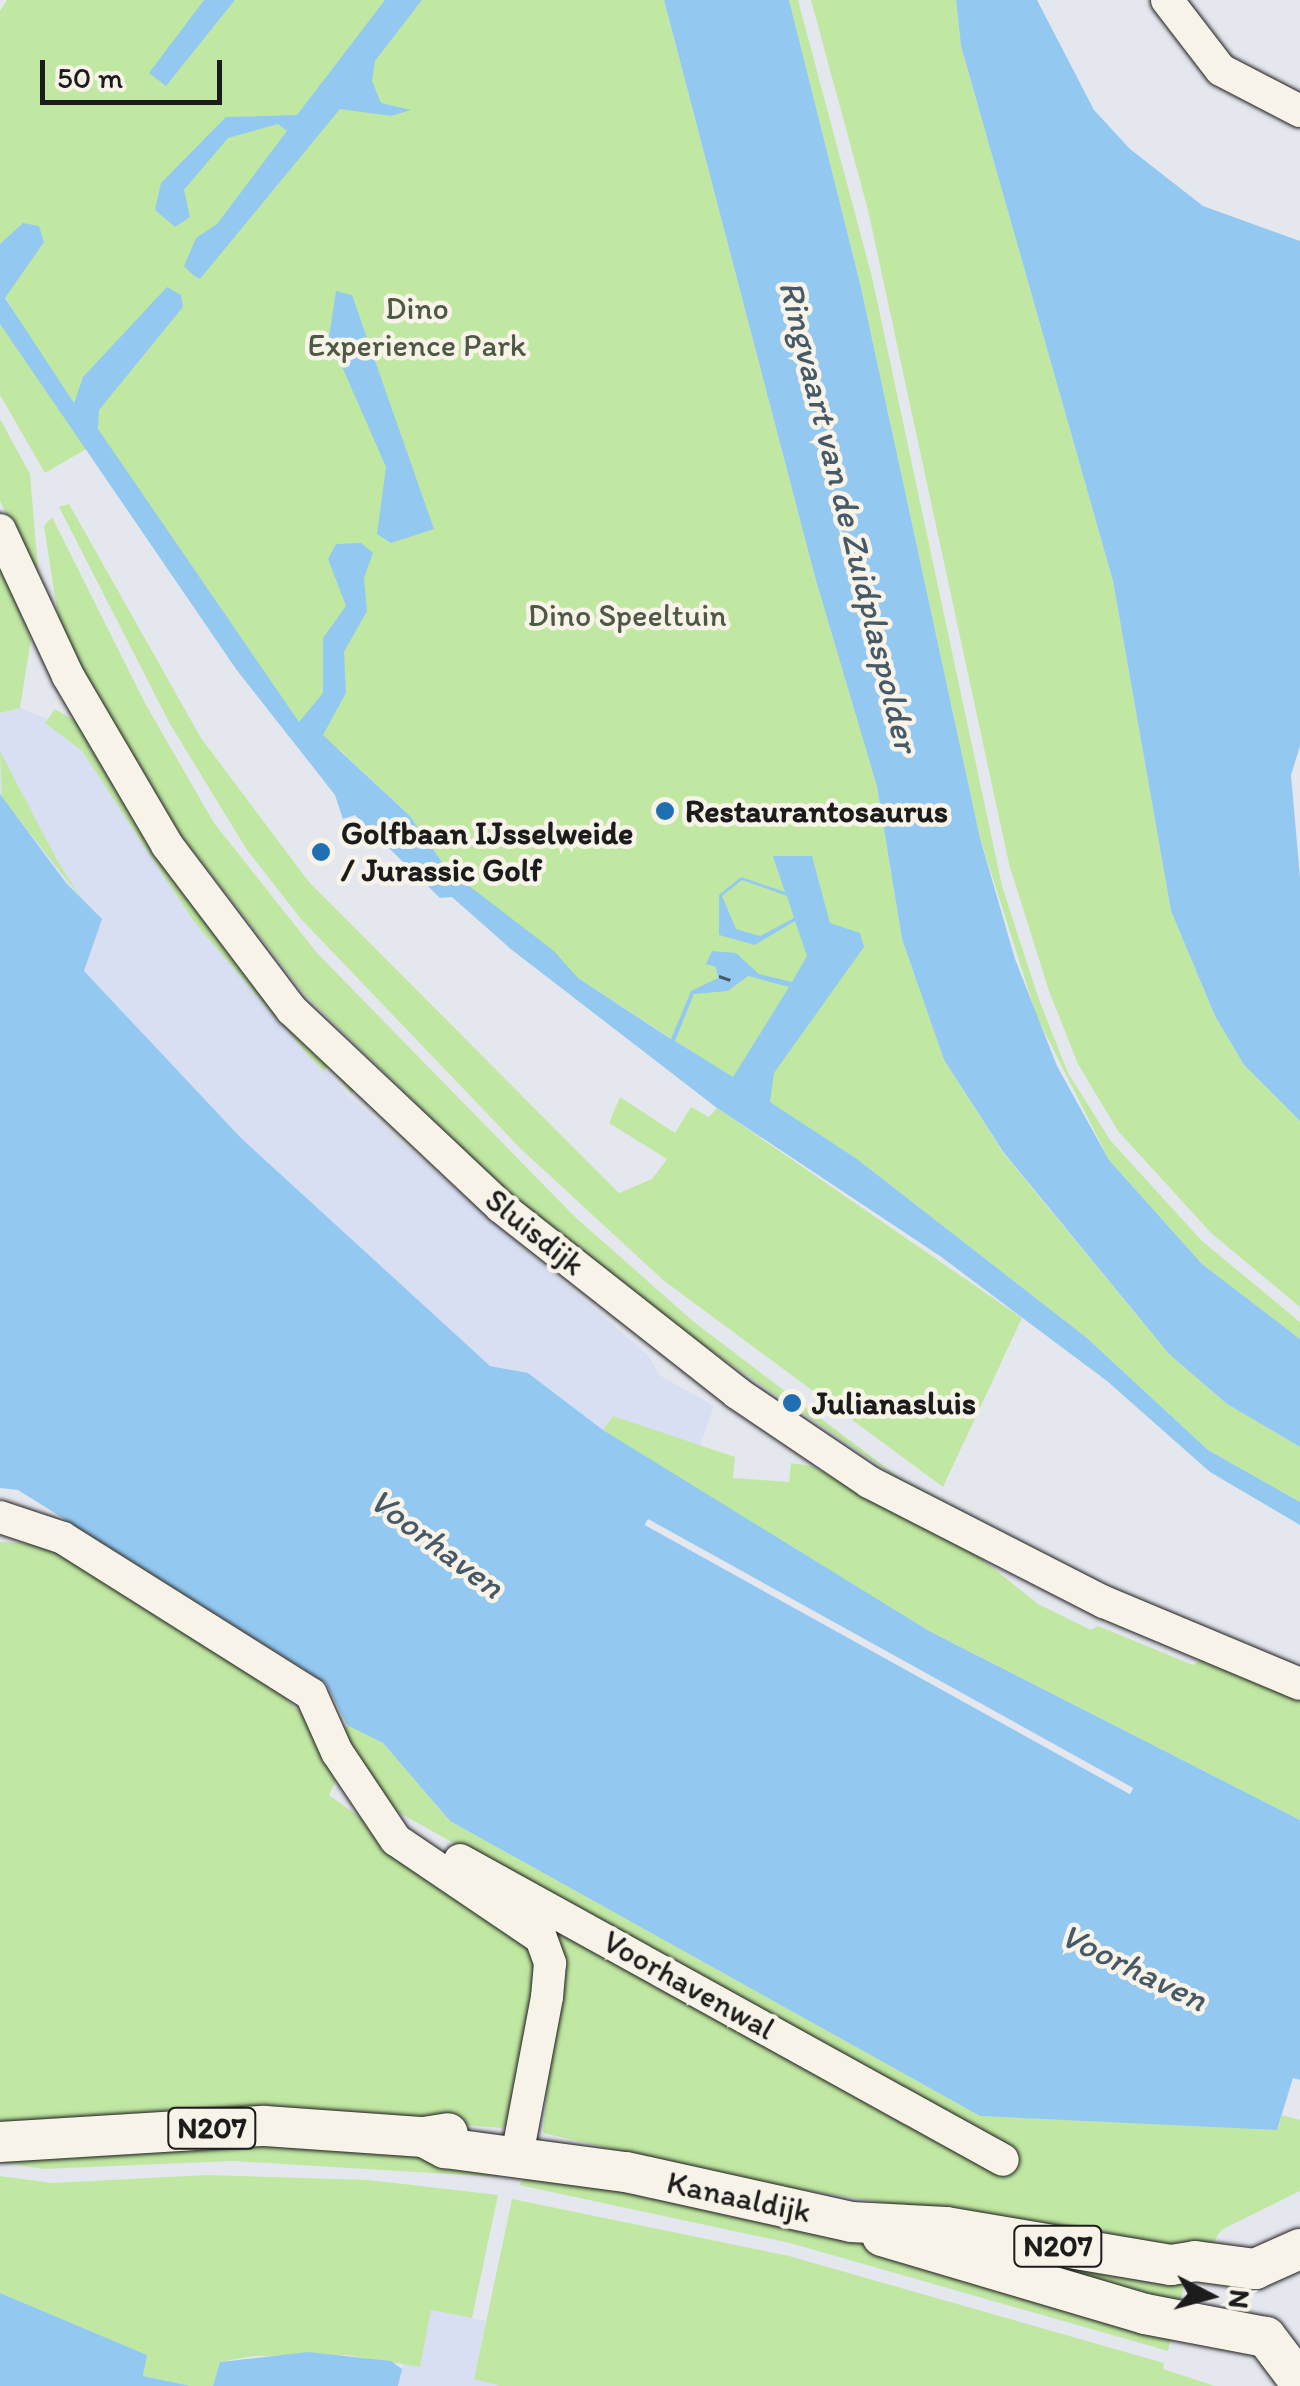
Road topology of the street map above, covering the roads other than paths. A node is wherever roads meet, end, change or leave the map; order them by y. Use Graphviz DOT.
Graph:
graph roads {
  1 [pos="1167,0"];
  2 [pos="1300,111"];
  3 [pos="0,530"];
  4 [pos="0,1517"];
  5 [pos="1300,1684"];
  6 [pos="373,1812"];
  7 [pos="424,2137"];
  8 [pos="0,2142"];
  9 [pos="519,2145"];
  10 [pos="1004,2160"];
  11 [pos="626,2172"];
  12 [pos="852,2222"];
  13 [pos="1300,2249"];
  14 [pos="1278,2276"];
  15 [pos="1254,2342"];
  16 [pos="1300,2382"];
  17 [pos="1274,2386"];
  1 -- 2 [label="street"];
  3 -- 5 [label="street, Sluisdijk"];
  4 -- 6 [label="street, Voorhavenwal"];
  6 -- 9 [label="street, Voorhavenwal"];
  6 -- 10 [label="street, Voorhavenwal"];
  7 -- 8 [label="main road, Kanaaldijk / N207"];
  7 -- 9 [label="main road, Kanaaldijk / N207"];
  7 -- 11 [label="main road, Kanaaldijk / N207"];
  9 -- 11 [label="main road, Kanaaldijk / N207"];
  11 -- 12 [label="main road, Kanaaldijk / N207"];
  12 -- 14 [label="main road, Kanaaldijk / N207"];
  12 -- 15 [label="main road, Kanaaldijk / N207"];
  13 -- 14 [label="main road"];
  14 -- 15 [label="main road"];
  15 -- 16 [label="main road"];
  15 -- 17 [label="main road"];
}
